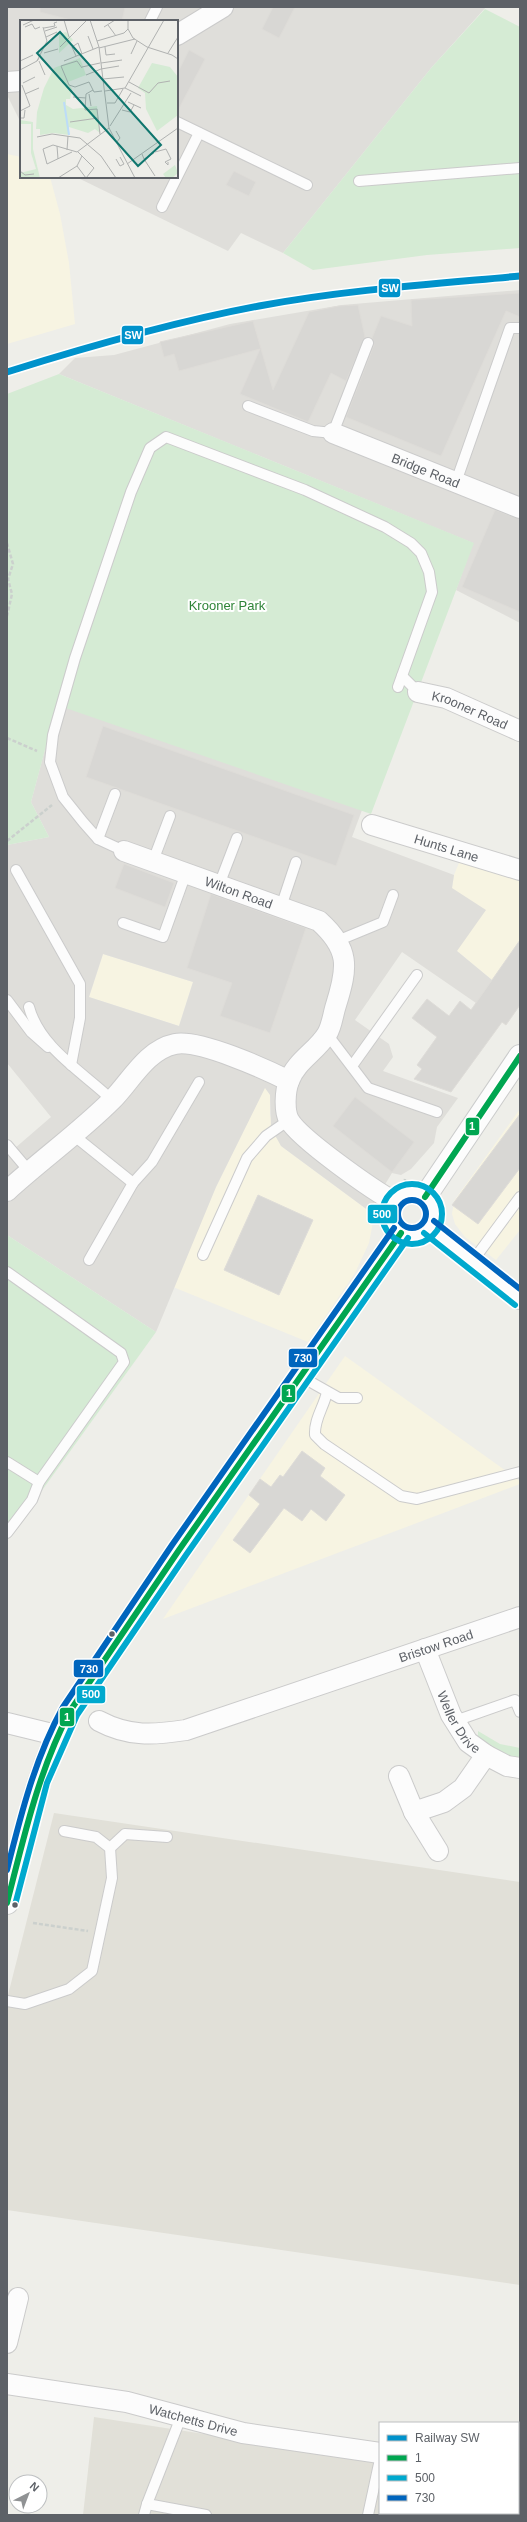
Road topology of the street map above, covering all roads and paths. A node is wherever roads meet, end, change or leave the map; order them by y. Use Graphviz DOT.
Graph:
graph roads {
  1 [pos="157,7"];
  2 [pos="223,7"];
  3 [pos="150,20"];
  4 [pos="178,34"];
  5 [pos="20,81"];
  6 [pos="7,82"];
  7 [pos="178,122"];
  8 [pos="199,133"];
  9 [pos="520,168"];
  10 [pos="178,175"];
  11 [pos="176,178"];
  12 [pos="359,181"];
  13 [pos="307,185"];
  14 [pos="162,207"];
  15 [pos="520,328"];
  16 [pos="368,343"];
  17 [pos="248,406"];
  18 [pos="333,433"];
  19 [pos="456,482"];
  20 [pos="520,508"];
  21 [pos="7,544"];
  22 [pos="7,616"];
  23 [pos="402,676"];
  24 [pos="398,687"];
  25 [pos="418,692"];
  26 [pos="520,732"];
  27 [pos="7,738"];
  28 [pos="50,762"];
  29 [pos="115,794"];
  30 [pos="63,797"];
  31 [pos="170,816"];
  32 [pos="372,825"];
  33 [pos="98,838"];
  34 [pos="237,838"];
  35 [pos="7,840"];
  36 [pos="124,851"];
  37 [pos="153,862"];
  38 [pos="296,862"];
  39 [pos="16,870"];
  40 [pos="520,870"];
  41 [pos="186,873"];
  42 [pos="219,885"];
  43 [pos="393,895"];
  44 [pos="281,907"];
  45 [pos="123,924"];
  46 [pos="337,941"];
  47 [pos="417,975"];
  48 [pos="7,1000"];
  49 [pos="29,1007"];
  50 [pos="327,1034"];
  51 [pos="61,1056"];
  52 [pos="520,1056"];
  53 [pos="72,1065"];
  54 [pos="352,1066"];
  55 [pos="289,1081"];
  56 [pos="199,1082"];
  57 [pos="112,1100"];
  58 [pos="437,1112"];
  59 [pos="289,1120"];
  60 [pos="72,1134"];
  61 [pos="7,1145"];
  62 [pos="29,1171"];
  63 [pos="133,1183"];
  64 [pos="7,1191"];
  65 [pos="425,1197"];
  66 [pos="520,1198"];
  67 [pos="395,1202"];
  68 [pos="429,1227"];
  69 [pos="401,1233"];
  70 [pos="203,1255"];
  71 [pos="89,1260"];
  72 [pos="472,1262"];
  73 [pos="7,1272"];
  74 [pos="520,1298"];
  75 [pos="300,1376"];
  76 [pos="327,1392"];
  77 [pos="356,1398"];
  78 [pos="7,1462"];
  79 [pos="520,1472"];
  80 [pos="39,1482"];
  81 [pos="7,1534"];
  82 [pos="520,1617"];
  83 [pos="425,1649"];
  84 [pos="520,1712"];
  85 [pos="99,1721"];
  86 [pos="455,1721"];
  87 [pos="7,1723"];
  88 [pos="56,1735"];
  89 [pos="486,1755"];
  90 [pos="520,1768"];
  91 [pos="399,1776"];
  92 [pos="414,1812"];
  93 [pos="64,1831"];
  94 [pos="168,1837"];
  95 [pos="110,1848"];
  96 [pos="438,1852"];
  97 [pos="7,1903"];
  98 [pos="34,1923"];
  99 [pos="100,1933"];
  100 [pos="7,2001"];
  101 [pos="18,2298"];
  102 [pos="7,2343"];
  103 [pos="7,2384"];
  104 [pos="181,2417"];
  105 [pos="379,2453"];
  106 [pos="379,2464"];
  107 [pos="147,2504"];
  108 [pos="144,2515"];
  109 [pos="206,2515"];
  110 [pos="368,2515"];
  1 -- 3 [label="lane"];
  2 -- 4 [label="street"];
  5 -- 6 [label="street"];
  7 -- 8 [label="lane"];
  8 -- 10 [label="lane"];
  8 -- 13 [label="lane"];
  9 -- 12 [label="lane"];
  11 -- 14 [label="lane"];
  15 -- 19 [label="lane"];
  16 -- 18 [label="lane"];
  17 -- 18 [label="lane"];
  18 -- 19 [label="street, Bridge Road"];
  19 -- 20 [label="street, Bridge Road"];
  21 -- 22 [label="path"];
  23 -- 24 [label="lane"];
  23 -- 25 [label="lane"];
  23 -- 28 [label="lane, Wilton Road"];
  25 -- 26 [label="street, Krooner Road"];
  27 -- 28 [label="path"];
  28 -- 30 [label="lane, Wilton Road"];
  29 -- 33 [label="lane"];
  30 -- 33 [label="lane, Wilton Road"];
  30 -- 35 [label="path"];
  31 -- 37 [label="lane"];
  32 -- 40 [label="street, Hunts Lane"];
  33 -- 36 [label="lane, Wilton Road"];
  34 -- 42 [label="lane"];
  36 -- 37 [label="street, Wilton Road"];
  37 -- 41 [label="street, Wilton Road"];
  38 -- 44 [label="lane"];
  39 -- 53 [label="lane"];
  41 -- 42 [label="street, Wilton Road"];
  41 -- 45 [label="lane"];
  42 -- 44 [label="street, Wilton Road"];
  43 -- 46 [label="lane"];
  44 -- 46 [label="street, Wilton Road"];
  46 -- 50 [label="street, Wilton Road"];
  47 -- 54 [label="lane"];
  48 -- 51 [label="lane"];
  49 -- 51 [label="lane"];
  50 -- 54 [label="lane"];
  50 -- 55 [label="street, Wilton Road"];
  51 -- 53 [label="lane"];
  52 -- 65 [label="main road"];
  53 -- 57 [label="lane"];
  54 -- 58 [label="lane"];
  55 -- 57 [label="street"];
  55 -- 59 [label="street, Wilton Road"];
  56 -- 63 [label="lane"];
  57 -- 60 [label="street"];
  59 -- 67 [label="street"];
  59 -- 70 [label="lane"];
  60 -- 62 [label="street"];
  60 -- 63 [label="lane"];
  61 -- 62 [label="lane"];
  62 -- 64 [label="street"];
  63 -- 71 [label="lane"];
  65 -- 67 [label="main road"];
  65 -- 68 [label="main road"];
  66 -- 72 [label="lane"];
  67 -- 69 [label="main road"];
  68 -- 69 [label="main road"];
  68 -- 72 [label="street"];
  69 -- 75 [label="main road"];
  72 -- 74 [label="street"];
  73 -- 80 [label="lane"];
  75 -- 76 [label="lane"];
  75 -- 88 [label="main road"];
  76 -- 77 [label="lane"];
  76 -- 79 [label="lane"];
  78 -- 80 [label="lane"];
  80 -- 81 [label="lane"];
  82 -- 83 [label="street, Bristow Road"];
  83 -- 85 [label="street, Bristow Road"];
  83 -- 86 [label="street, Weller Drive"];
  84 -- 86 [label="lane"];
  86 -- 89 [label="street, Weller Drive"];
  87 -- 88 [label="street"];
  88 -- 97 [label="main road"];
  89 -- 90 [label="street, Weller Drive"];
  89 -- 92 [label="street"];
  91 -- 92 [label="street"];
  92 -- 96 [label="street"];
  93 -- 95 [label="lane"];
  94 -- 95 [label="lane"];
  95 -- 99 [label="lane"];
  98 -- 99 [label="path"];
  99 -- 100 [label="lane"];
  101 -- 102 [label="street"];
  103 -- 104 [label="street, Watchetts Drive"];
  104 -- 105 [label="street, Watchetts Drive"];
  104 -- 107 [label="lane"];
  106 -- 110 [label="lane"];
  107 -- 108 [label="lane"];
  107 -- 109 [label="lane"];
}
